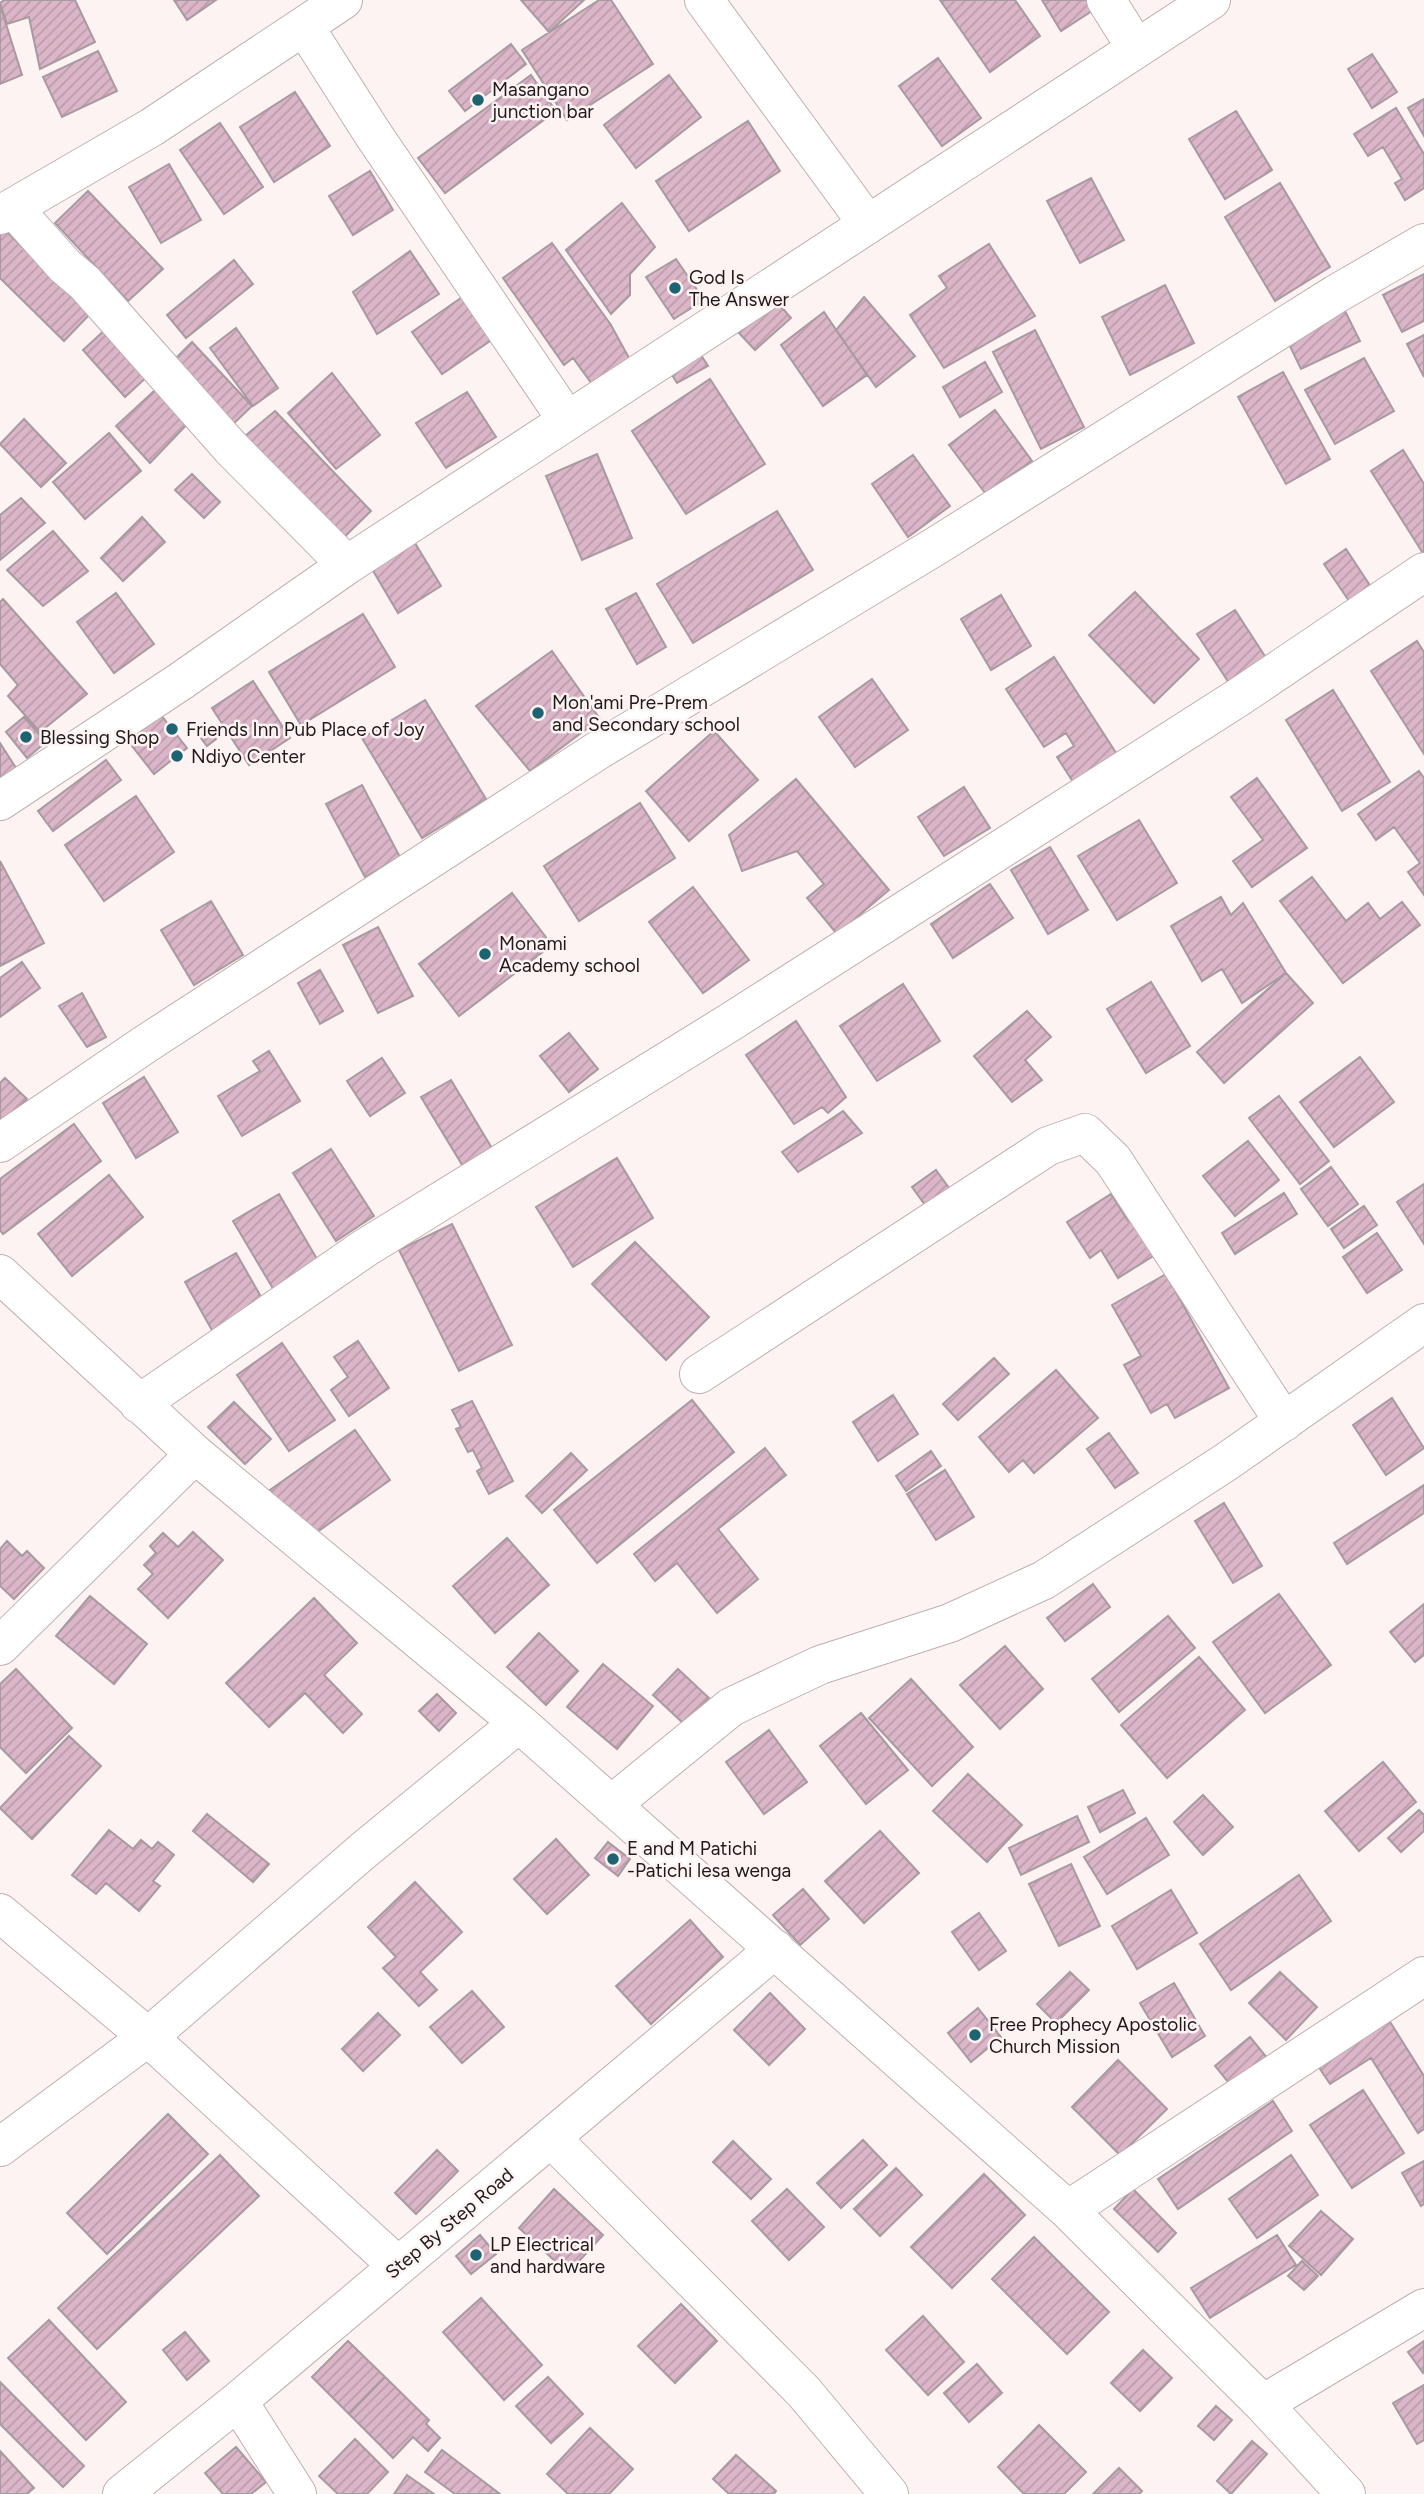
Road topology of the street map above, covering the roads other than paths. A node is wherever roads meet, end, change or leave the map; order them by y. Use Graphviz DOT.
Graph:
graph roads {
  1 [pos="343,0"];
  2 [pos="704,0"];
  3 [pos="1106,0"];
  4 [pos="1211,0"];
  5 [pos="304,26"];
  6 [pos="1136,48"];
  7 [pos="6,212"];
  8 [pos="867,223"];
  9 [pos="1424,243"];
  10 [pos="567,420"];
  11 [pos="347,565"];
  12 [pos="1424,572"];
  13 [pos="0,801"];
  14 [pos="0,1143"];
  15 [pos="0,1274"];
  16 [pos="1424,1323"];
  17 [pos="699,1374"];
  18 [pos="139,1404"];
  19 [pos="1284,1422"];
  20 [pos="195,1454"];
  21 [pos="0,1646"];
  22 [pos="519,1723"];
  23 [pos="611,1805"];
  24 [pos="0,1913"];
  25 [pos="775,1949"];
  26 [pos="1424,1976"];
  27 [pos="148,2037"];
  28 [pos="551,2138"];
  29 [pos="0,2147"];
  30 [pos="1068,2210"];
  31 [pos="398,2266"];
  32 [pos="1424,2308"];
  33 [pos="238,2401"];
  34 [pos="1263,2404"];
  35 [pos="122,2494"];
  36 [pos="297,2494"];
  37 [pos="889,2494"];
  38 [pos="1346,2494"];
  1 -- 5 [label="street"];
  2 -- 8 [label="street"];
  3 -- 6 [label="street"];
  4 -- 6 [label="street"];
  5 -- 7 [label="street"];
  5 -- 10 [label="street"];
  6 -- 8 [label="street"];
  7 -- 11 [label="street"];
  8 -- 10 [label="street"];
  9 -- 14 [label="street"];
  10 -- 11 [label="street"];
  11 -- 13 [label="street"];
  12 -- 18 [label="street"];
  15 -- 18 [label="street"];
  16 -- 19 [label="street"];
  17 -- 19 [label="street"];
  18 -- 20 [label="street"];
  19 -- 23 [label="street"];
  20 -- 21 [label="street"];
  20 -- 22 [label="street"];
  22 -- 23 [label="street"];
  22 -- 27 [label="street"];
  23 -- 25 [label="street"];
  24 -- 27 [label="street"];
  25 -- 28 [label="street, Step By Step Road"];
  25 -- 30 [label="street"];
  26 -- 30 [label="street"];
  27 -- 29 [label="street"];
  27 -- 31 [label="street"];
  28 -- 31 [label="street, Step By Step Road"];
  28 -- 37 [label="street"];
  30 -- 34 [label="street"];
  31 -- 33 [label="street, Step By Step Road"];
  32 -- 34 [label="street"];
  33 -- 35 [label="street, Step By Step Road"];
  33 -- 36 [label="street"];
  34 -- 38 [label="street"];
}
